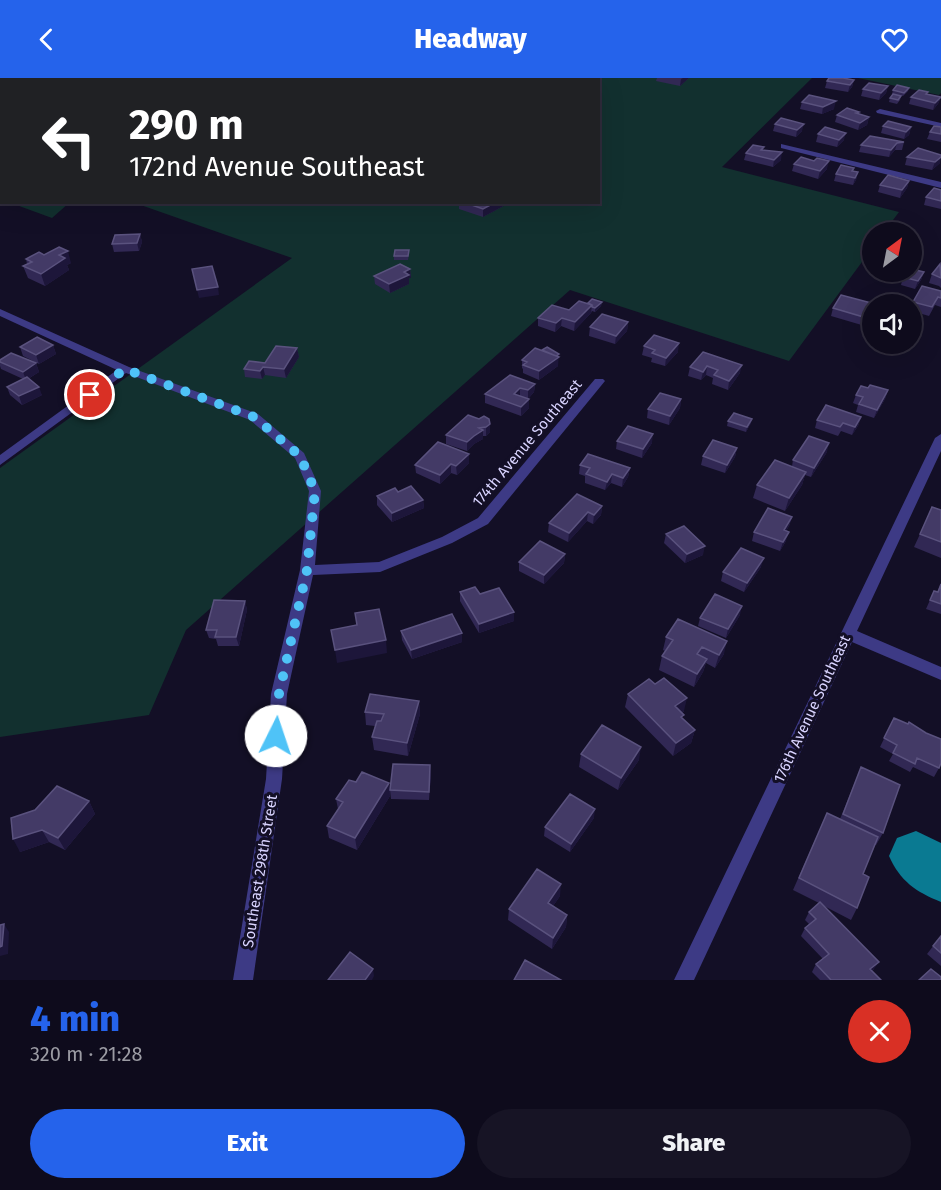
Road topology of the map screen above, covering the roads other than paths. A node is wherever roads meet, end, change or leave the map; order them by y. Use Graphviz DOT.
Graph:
graph roads {
  1 [pos="880,111"];
  2 [pos="941,125"];
  3 [pos="784,146"];
  4 [pos="941,185"];
  5 [pos="0,312"];
  6 [pos="125,369"];
  7 [pos="599,381"];
  8 [pos="941,438"];
  9 [pos="0,461"];
  10 [pos="307,570"];
  11 [pos="848,634"];
  12 [pos="941,674"];
  13 [pos="243,980"];
  14 [pos="684,980"];
  1 -- 2 [label="street"];
  3 -- 4 [label="street"];
  5 -- 6 [label="street, Southeast 298th Street"];
  6 -- 9 [label="street"];
  6 -- 10 [label="street, Southeast 298th Street"];
  7 -- 10 [label="street, 174th Avenue Southeast"];
  8 -- 11 [label="street, 176th Avenue Southeast"];
  10 -- 13 [label="street, Southeast 298th Street"];
  11 -- 12 [label="street"];
  11 -- 14 [label="street, 176th Avenue Southeast"];
}
